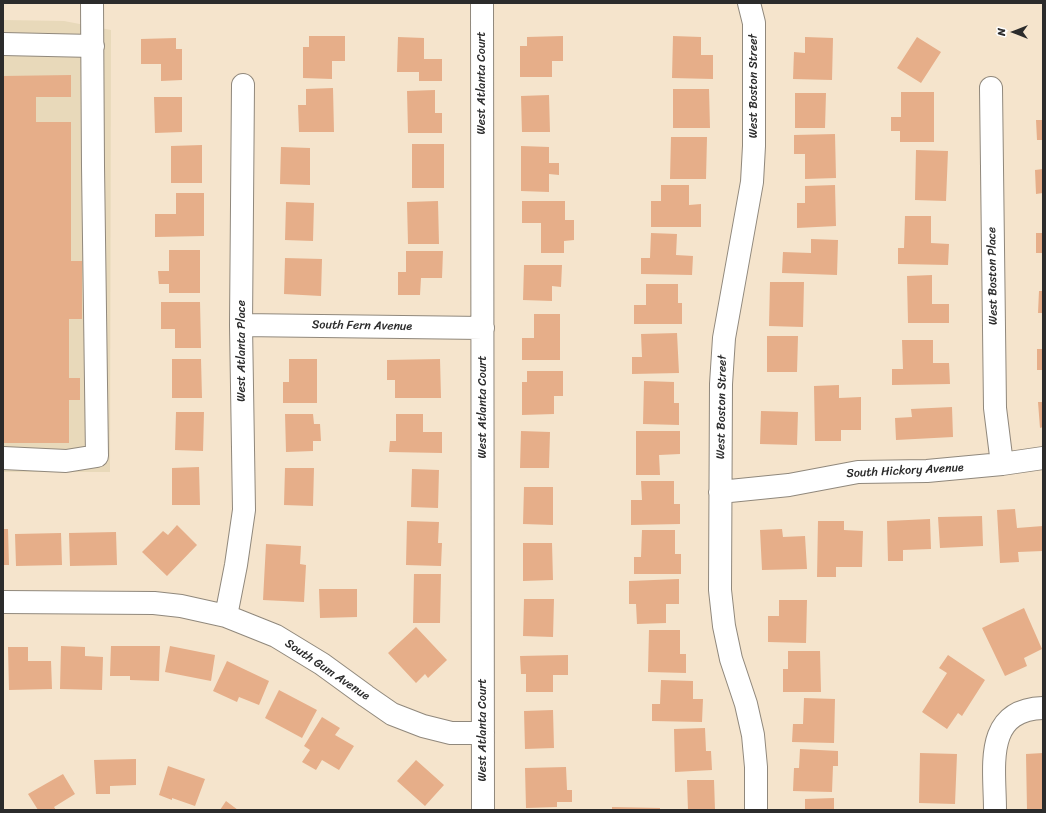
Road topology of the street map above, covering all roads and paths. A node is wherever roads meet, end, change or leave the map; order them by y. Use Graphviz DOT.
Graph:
graph roads {
  1 [pos="92,3"];
  2 [pos="482,3"];
  3 [pos="749,3"];
  4 [pos="3,44"];
  5 [pos="93,46"];
  6 [pos="243,85"];
  7 [pos="991,88"];
  8 [pos="241,325"];
  9 [pos="483,328"];
  10 [pos="3,458"];
  11 [pos="1043,458"];
  12 [pos="1002,464"];
  13 [pos="720,492"];
  14 [pos="3,602"];
  15 [pos="226,616"];
  16 [pos="1043,708"];
  17 [pos="483,733"];
  18 [pos="483,810"];
  19 [pos="756,810"];
  20 [pos="995,810"];
  1 -- 5 [label="street"];
  2 -- 9 [label="street, West Atlanta Court"];
  3 -- 13 [label="street, West Boston Street"];
  4 -- 5 [label="street"];
  5 -- 10 [label="street"];
  6 -- 8 [label="street, West Atlanta Place"];
  7 -- 12 [label="street, West Boston Place"];
  8 -- 9 [label="street, South Fern Avenue"];
  8 -- 15 [label="street, West Atlanta Place"];
  9 -- 17 [label="street, West Atlanta Court"];
  11 -- 12 [label="street, South Hickory Avenue"];
  12 -- 13 [label="street, South Hickory Avenue"];
  13 -- 19 [label="street, West Boston Street"];
  14 -- 15 [label="street, South Gum Avenue"];
  15 -- 17 [label="street, South Gum Avenue"];
  16 -- 20 [label="street"];
  17 -- 18 [label="street, West Atlanta Court"];
}
